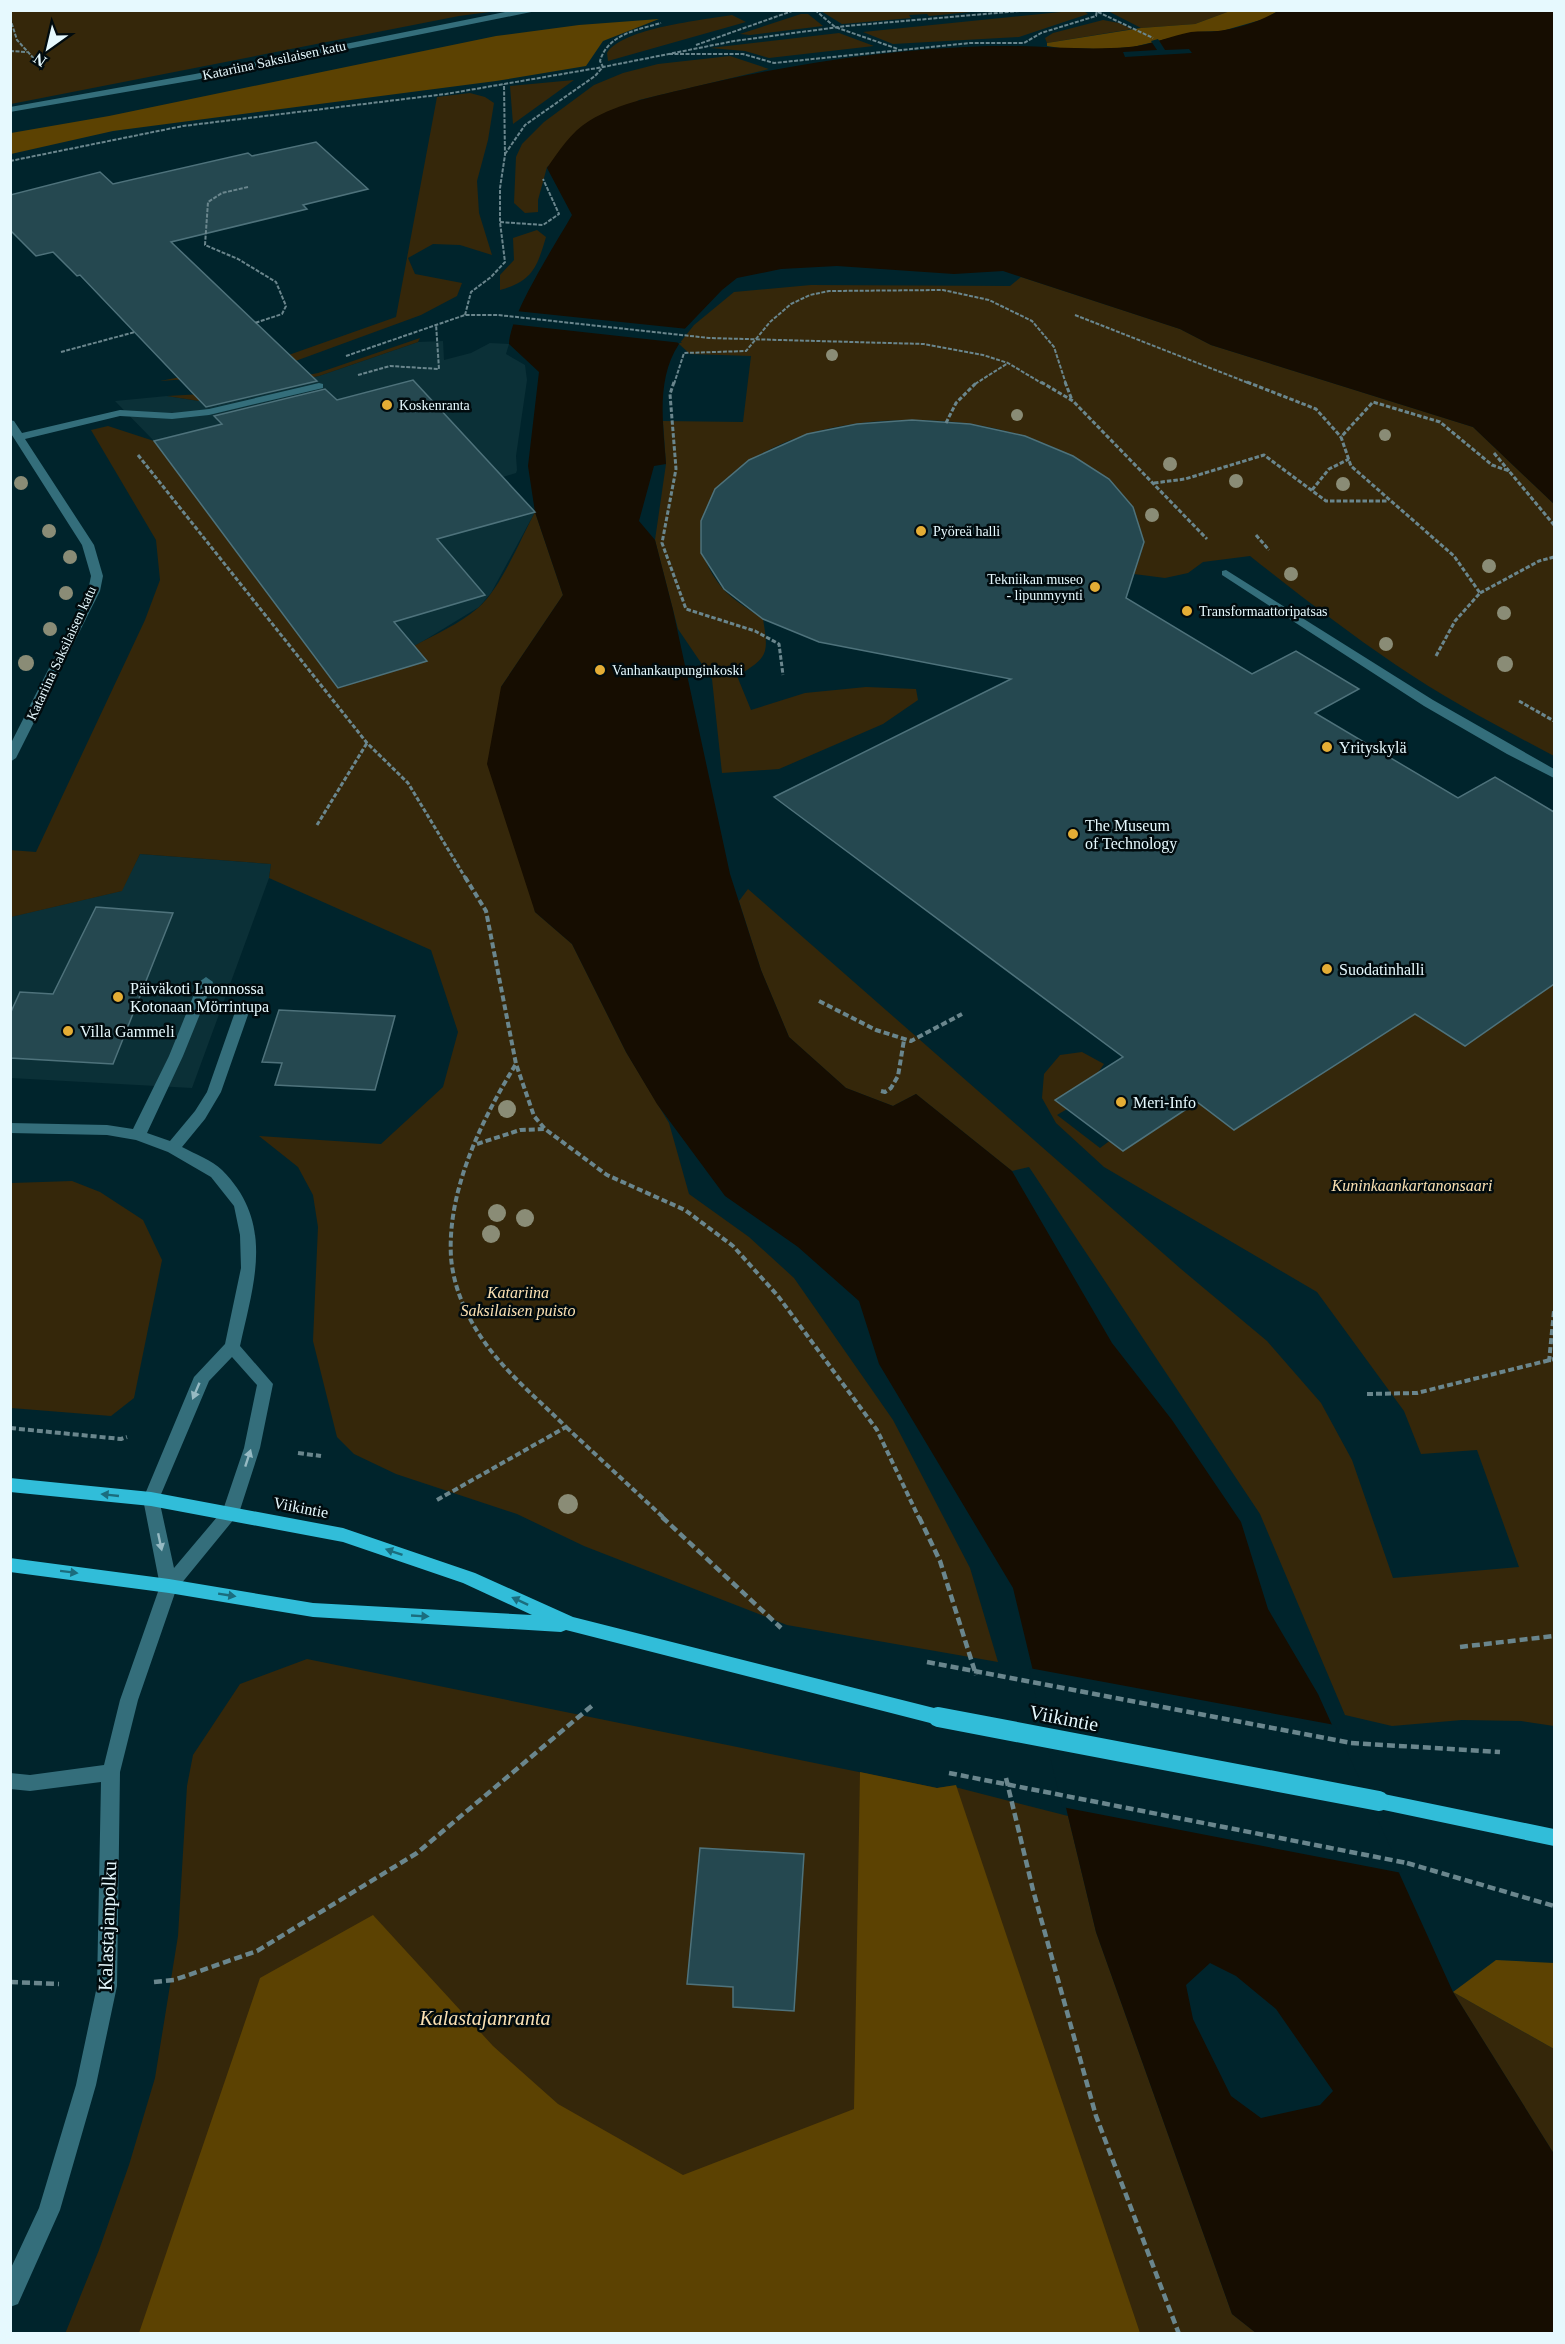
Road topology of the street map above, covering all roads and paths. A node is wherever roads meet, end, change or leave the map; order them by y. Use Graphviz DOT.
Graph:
graph roads {
  1 [pos="537,10"];
  2 [pos="795,10"];
  3 [pos="815,10"];
  4 [pos="1031,10"];
  5 [pos="1098,11"];
  6 [pos="661,23"];
  7 [pos="835,27"];
  8 [pos="1153,38"];
  9 [pos="684,49"];
  10 [pos="898,49"];
  11 [pos="10,51"];
  12 [pos="28,52"];
  13 [pos="658,55"];
  14 [pos="603,67"];
  15 [pos="504,84"];
  16 [pos="10,110"];
  17 [pos="505,155"];
  18 [pos="10,160"];
  19 [pos="543,179"];
  20 [pos="248,187"];
  21 [pos="500,222"];
  22 [pos="465,315"];
  23 [pos="1075,315"];
  24 [pos="255,323"];
  25 [pos="135,332"];
  26 [pos="758,339"];
  27 [pos="61,352"];
  28 [pos="1008,363"];
  29 [pos="319,386"];
  30 [pos="1073,401"];
  31 [pos="10,423"];
  32 [pos="946,423"];
  33 [pos="20,437"];
  34 [pos="1341,437"];
  35 [pos="135,451"];
  36 [pos="1494,453"];
  37 [pos="1349,459"];
  38 [pos="1509,471"];
  39 [pos="1154,483"];
  40 [pos="1311,490"];
  41 [pos="1389,501"];
  42 [pos="1554,525"];
  43 [pos="1256,535"];
  44 [pos="1266,546"];
  45 [pos="1554,557"];
  46 [pos="1226,573"];
  47 [pos="1480,593"];
  48 [pos="1432,664"];
  49 [pos="783,675"];
  50 [pos="1514,699"];
  51 [pos="1554,721"];
  52 [pos="367,743"];
  53 [pos="10,758"];
  54 [pos="1554,774"];
  55 [pos="317,825"];
  56 [pos="206,982"];
  57 [pos="819,1001"];
  58 [pos="242,1012"];
  59 [pos="962,1014"];
  60 [pos="904,1040"];
  61 [pos="516,1064"];
  62 [pos="881,1091"];
  63 [pos="10,1128"];
  64 [pos="546,1130"];
  65 [pos="138,1135"];
  66 [pos="476,1145"];
  67 [pos="173,1148"];
  68 [pos="1554,1311"];
  69 [pos="232,1347"];
  70 [pos="1552,1360"];
  71 [pos="1367,1394"];
  72 [pos="566,1427"];
  73 [pos="10,1428"];
  74 [pos="135,1434"];
  75 [pos="10,1485"];
  76 [pos="151,1499"];
  77 [pos="437,1500"];
  78 [pos="230,1513"];
  79 [pos="10,1565"];
  80 [pos="169,1586"];
  81 [pos="570,1624"];
  82 [pos="784,1631"];
  83 [pos="1554,1636"];
  84 [pos="1460,1647"];
  85 [pos="927,1662"];
  86 [pos="979,1684"];
  87 [pos="594,1704"];
  88 [pos="1500,1752"];
  89 [pos="111,1772"];
  90 [pos="949,1773"];
  91 [pos="1005,1775"];
  92 [pos="10,1781"];
  93 [pos="1554,1838"];
  94 [pos="1554,1905"];
  95 [pos="107,1986"];
  96 [pos="10,2296"];
  97 [pos="1179,2334"];
  1 -- 16 [label="street, Katariina Saksilaisen katu"];
  2 -- 9 [label="path"];
  3 -- 7 [label="path"];
  4 -- 7 [label="path"];
  5 -- 8 [label="path"];
  5 -- 10 [label="path"];
  6 -- 14 [label="path"];
  7 -- 9 [label="path"];
  7 -- 10 [label="path"];
  9 -- 13 [label="path"];
  10 -- 13 [label="path"];
  11 -- 12 [label="path"];
  13 -- 14 [label="path"];
  14 -- 15 [label="path"];
  14 -- 17 [label="path"];
  15 -- 17 [label="path"];
  15 -- 18 [label="path"];
  17 -- 21 [label="path"];
  19 -- 21 [label="path"];
  20 -- 24 [label="path"];
  21 -- 22 [label="path"];
  22 -- 26 [label="path"];
  22 -- 29 [label="path"];
  23 -- 34 [label="path"];
  25 -- 27 [label="path"];
  26 -- 28 [label="path"];
  26 -- 30 [label="path"];
  26 -- 49 [label="path"];
  28 -- 30 [label="path"];
  28 -- 32 [label="path"];
  29 -- 33 [label="street"];
  30 -- 39 [label="path"];
  31 -- 33 [label="street, Katariina Saksilaisen katu"];
  33 -- 53 [label="street, Katariina Saksilaisen katu"];
  34 -- 37 [label="path"];
  34 -- 38 [label="path"];
  35 -- 52 [label="path"];
  36 -- 38 [label="path"];
  37 -- 40 [label="path"];
  37 -- 41 [label="path"];
  38 -- 42 [label="path"];
  39 -- 40 [label="path"];
  39 -- 46 [label="path"];
  40 -- 41 [label="path"];
  41 -- 47 [label="path"];
  43 -- 44 [label="path"];
  45 -- 47 [label="path"];
  46 -- 54 [label="street"];
  47 -- 48 [label="path"];
  50 -- 51 [label="path"];
  52 -- 55 [label="path"];
  52 -- 61 [label="path"];
  56 -- 65 [label="street"];
  57 -- 60 [label="path"];
  58 -- 67 [label="street"];
  59 -- 60 [label="path"];
  60 -- 62 [label="path"];
  61 -- 64 [label="path"];
  61 -- 66 [label="path"];
  63 -- 65 [label="street"];
  64 -- 66 [label="path"];
  64 -- 86 [label="path"];
  65 -- 67 [label="street"];
  66 -- 72 [label="path"];
  67 -- 69 [label="street"];
  68 -- 70 [label="path"];
  69 -- 76 [label="street, one-way"];
  78 -- 69 [label="street, one-way"];
  70 -- 71 [label="path"];
  72 -- 77 [label="path"];
  72 -- 82 [label="path"];
  73 -- 74 [label="path"];
  76 -- 75 [label="main road, Viikintie, one-way"];
  76 -- 78 [label="main road, Viikintie"];
  76 -- 80 [label="street, one-way"];
  78 -- 80 [label="street, Kalastajanpolku"];
  81 -- 78 [label="main road, Viikintie, one-way"];
  79 -- 80 [label="main road, Viikintie, one-way"];
  80 -- 81 [label="main road, Viikintie, one-way"];
  80 -- 89 [label="street, Kalastajanpolku"];
  81 -- 93 [label="main road, Viikintie, bridge"];
  83 -- 84 [label="path"];
  85 -- 88 [label="path, bridge"];
  87 -- 95 [label="path"];
  89 -- 92 [label="street"];
  89 -- 95 [label="street, Kalastajanpolku"];
  90 -- 94 [label="path, bridge"];
  91 -- 97 [label="path"];
  95 -- 96 [label="street, Kalastajanpolku"];
}
